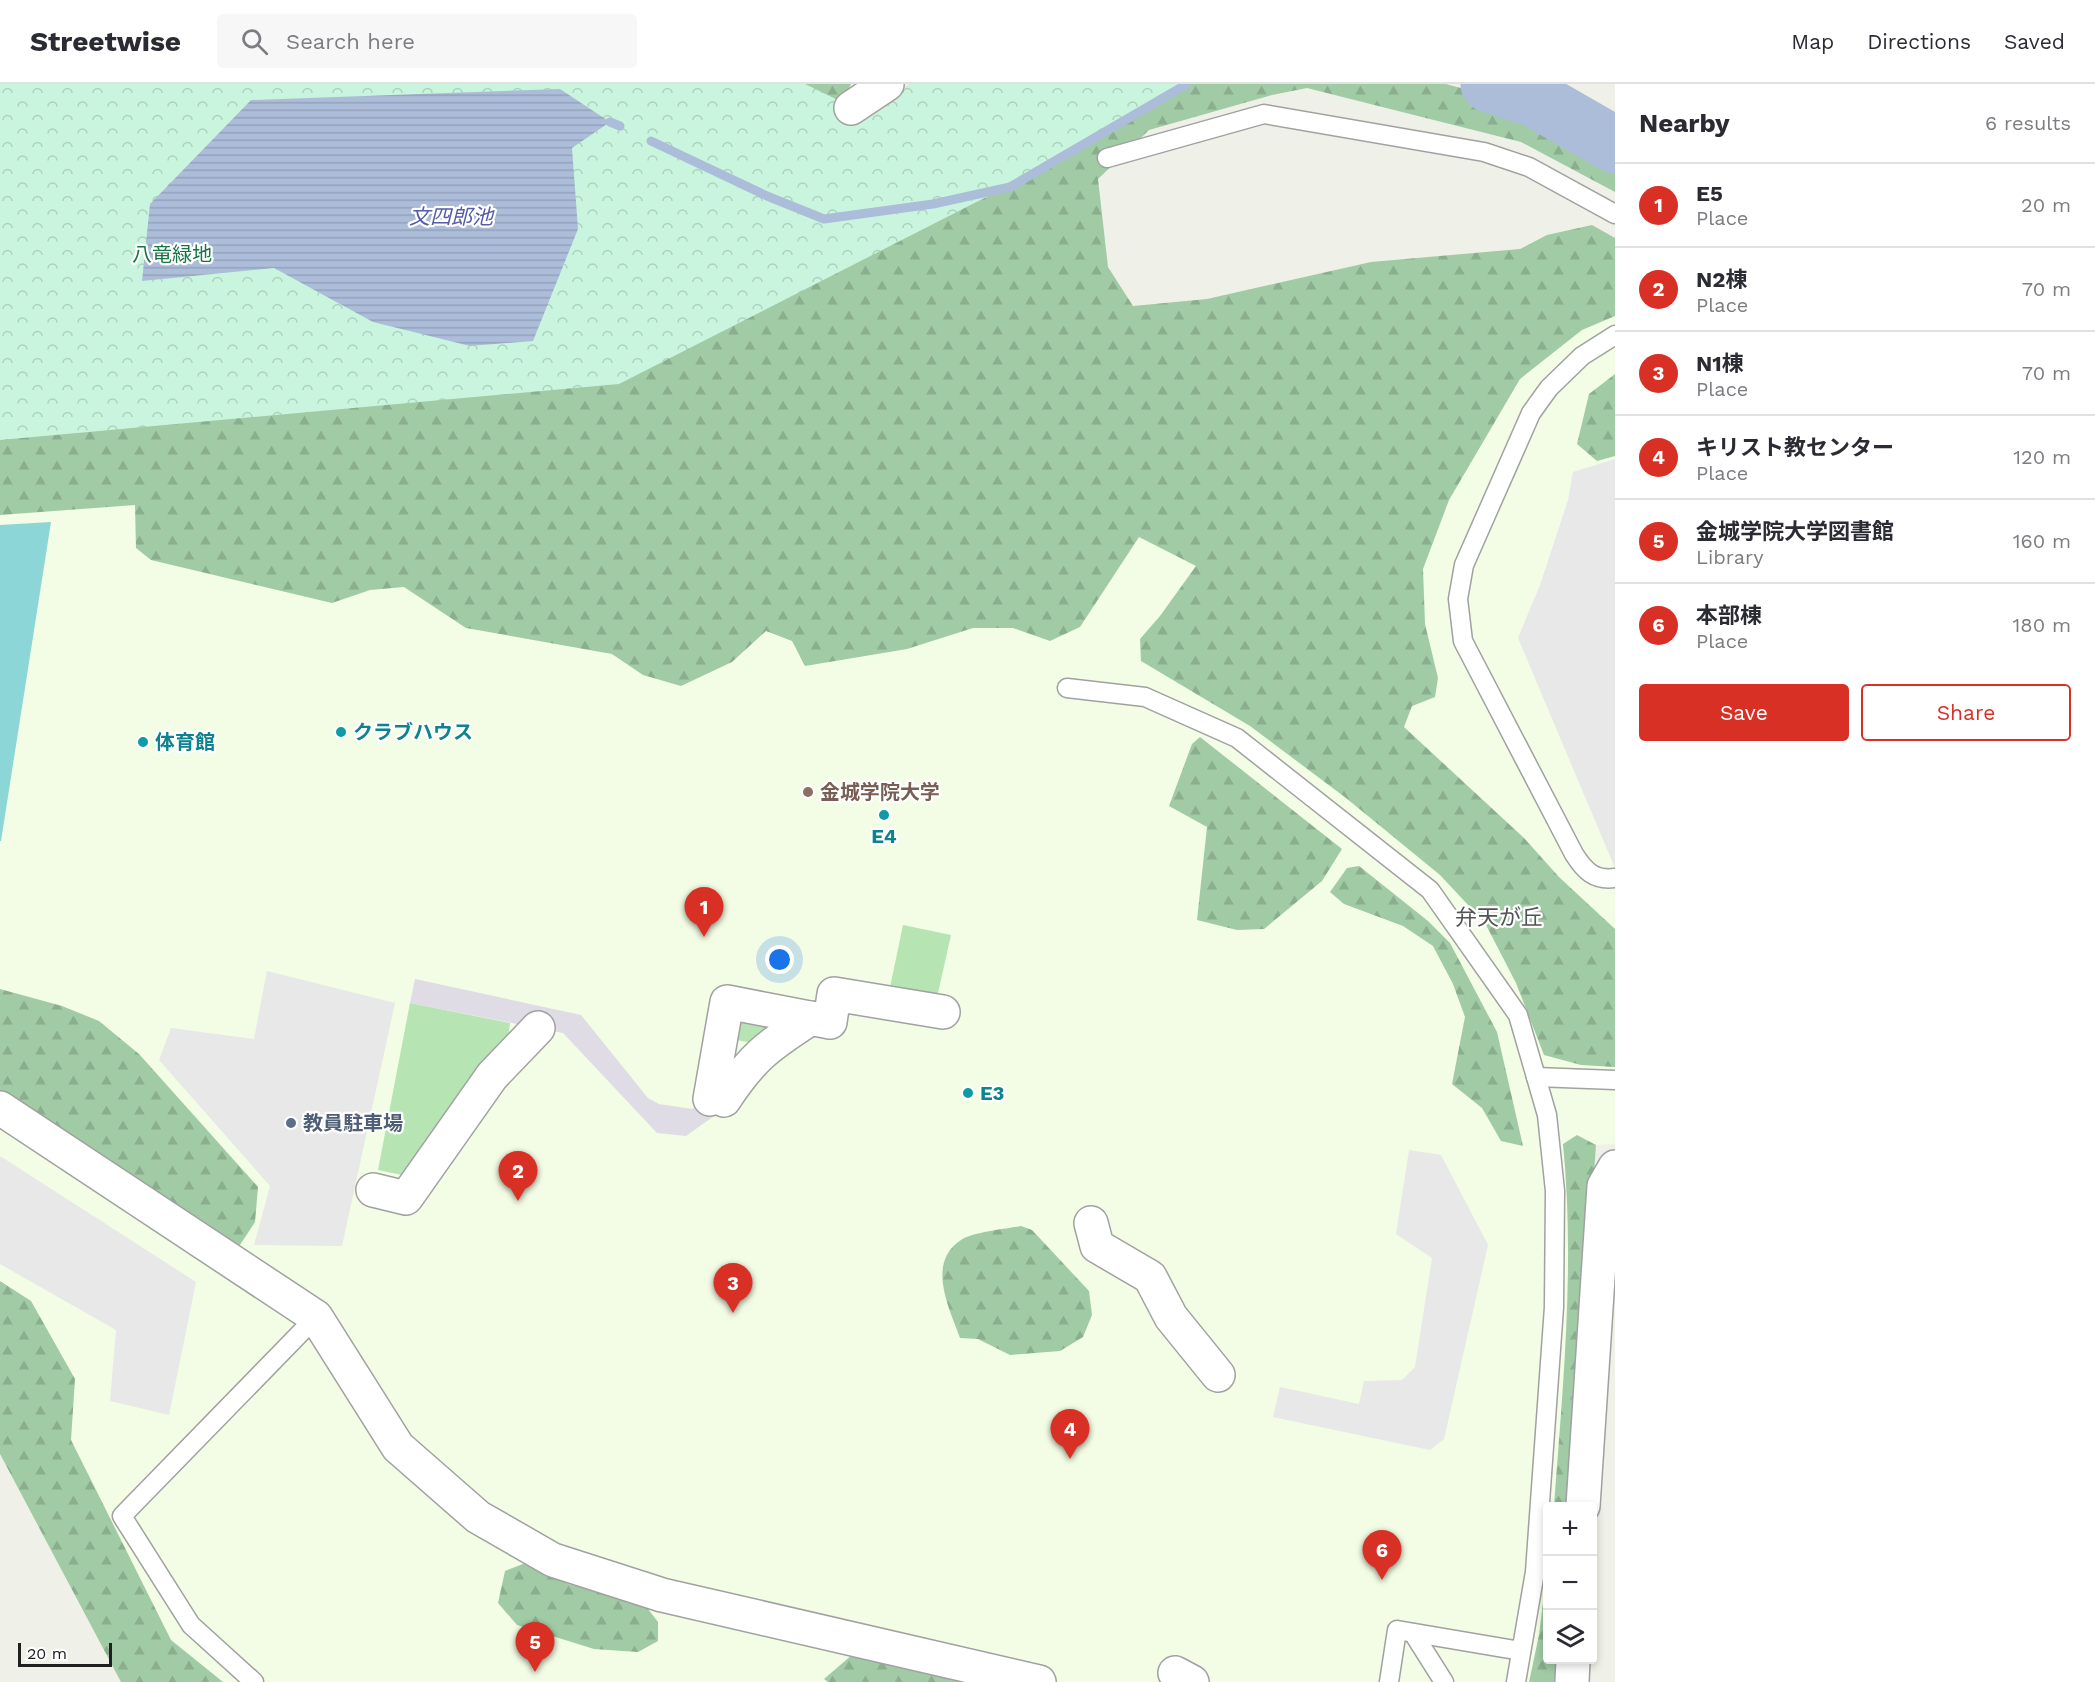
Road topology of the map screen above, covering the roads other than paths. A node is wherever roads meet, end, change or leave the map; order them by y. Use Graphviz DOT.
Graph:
graph roads {
  1 [pos="887,84"];
  2 [pos="851,108"];
  3 [pos="1107,158"];
  4 [pos="1615,214"];
  5 [pos="1615,335"];
  6 [pos="1067,688"];
  7 [pos="1615,878"];
  8 [pos="943,1012"];
  9 [pos="812,1018"];
  10 [pos="538,1028"];
  11 [pos="1536,1077"];
  12 [pos="1614,1080"];
  13 [pos="0,1108"];
  14 [pos="1615,1167"];
  15 [pos="373,1190"];
  16 [pos="1091,1223"];
  17 [pos="316,1317"];
  18 [pos="1218,1376"];
  19 [pos="1583,1502"];
  20 [pos="1413,1633"];
  21 [pos="1521,1651"];
  22 [pos="1573,1664"];
  23 [pos="254,1682"];
  24 [pos="1039,1682"];
  25 [pos="1389,1682"];
  26 [pos="1444,1682"];
  27 [pos="1516,1682"];
  28 [pos="1572,1682"];
  1 -- 2 [label="street"];
  3 -- 4 [label="lane"];
  5 -- 7 [label="lane"];
  6 -- 11 [label="lane"];
  8 -- 9 [label="street"];
  9 -- 9 [label="street"];
  10 -- 15 [label="street"];
  11 -- 12 [label="lane"];
  11 -- 21 [label="lane"];
  13 -- 17 [label="street"];
  14 -- 19 [label="street"];
  16 -- 18 [label="street"];
  17 -- 23 [label="lane"];
  17 -- 24 [label="street"];
  20 -- 21 [label="lane"];
  20 -- 25 [label="lane"];
  20 -- 26 [label="lane"];
  21 -- 27 [label="lane"];
  22 -- 28 [label="street"];
}
